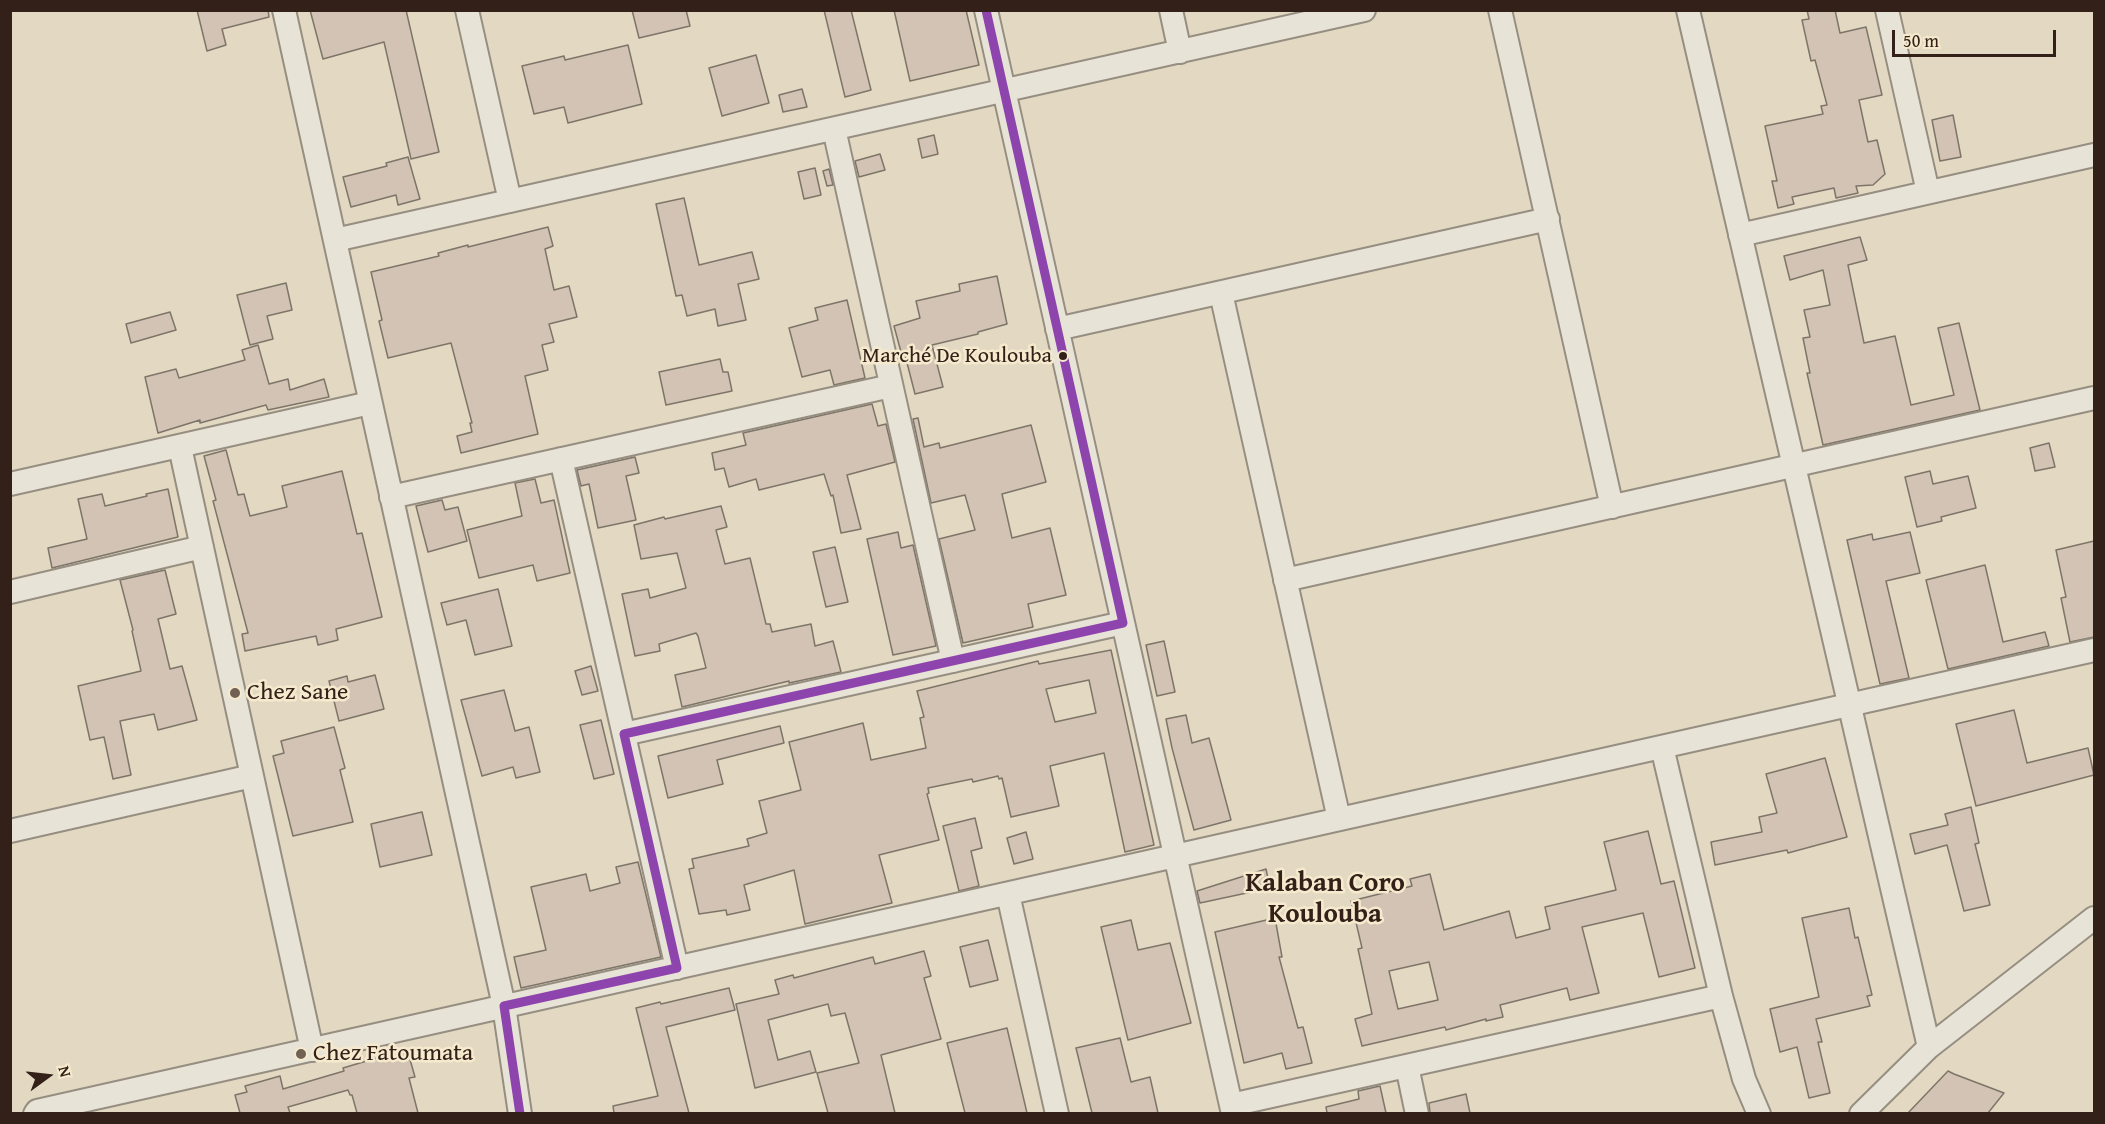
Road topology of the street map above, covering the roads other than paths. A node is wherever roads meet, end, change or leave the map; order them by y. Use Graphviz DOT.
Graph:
graph roads {
  1 [pos="284,10"];
  2 [pos="467,10"];
  3 [pos="986,10"];
  4 [pos="1171,10"];
  5 [pos="1364,10"];
  6 [pos="1500,10"];
  7 [pos="1688,10"];
  8 [pos="1887,10"];
  9 [pos="1180,52"];
  10 [pos="1004,91"];
  11 [pos="834,129"];
  12 [pos="2094,155"];
  13 [pos="1928,192"];
  14 [pos="510,201"];
  15 [pos="1548,219"];
  16 [pos="1740,235"];
  17 [pos="335,240"];
  18 [pos="1221,293"];
  19 [pos="1057,329"];
  20 [pos="891,386"];
  21 [pos="2094,398"];
  22 [pos="370,404"];
  23 [pos="180,447"];
  24 [pos="561,459"];
  25 [pos="1794,466"];
  26 [pos="10,484"];
  27 [pos="392,497"];
  28 [pos="1612,507"];
  29 [pos="202,547"];
  30 [pos="1285,580"];
  31 [pos="10,592"];
  32 [pos="1123,623"];
  33 [pos="2094,651"];
  34 [pos="952,661"];
  35 [pos="1850,705"];
  36 [pos="624,734"];
  37 [pos="1662,747"];
  38 [pos="252,776"];
  39 [pos="1340,819"];
  40 [pos="10,831"];
  41 [pos="1175,856"];
  42 [pos="1008,894"];
  43 [pos="2094,918"];
  44 [pos="677,968"];
  45 [pos="1721,996"];
  46 [pos="504,1006"];
  47 [pos="1929,1047"];
  48 [pos="312,1050"];
  49 [pos="1407,1066"];
  50 [pos="1232,1109"];
  51 [pos="35,1113"];
  52 [pos="520,1113"];
  53 [pos="1057,1113"];
  54 [pos="1417,1113"];
  55 [pos="1759,1113"];
  56 [pos="1861,1113"];
  1 -- 17 [label="street"];
  2 -- 14 [label="street"];
  3 -- 10 [label="street"];
  4 -- 9 [label="street"];
  5 -- 9 [label="street"];
  6 -- 15 [label="street"];
  7 -- 16 [label="street"];
  8 -- 13 [label="street"];
  9 -- 10 [label="street"];
  10 -- 11 [label="street"];
  10 -- 19 [label="street"];
  11 -- 14 [label="street"];
  11 -- 20 [label="street"];
  12 -- 13 [label="street"];
  13 -- 16 [label="street"];
  14 -- 17 [label="street"];
  15 -- 18 [label="street"];
  15 -- 28 [label="street"];
  16 -- 25 [label="street"];
  17 -- 22 [label="street"];
  18 -- 19 [label="street"];
  18 -- 30 [label="street"];
  19 -- 32 [label="street"];
  20 -- 24 [label="street"];
  20 -- 34 [label="street"];
  21 -- 25 [label="street"];
  22 -- 23 [label="street"];
  22 -- 27 [label="street"];
  23 -- 26 [label="street"];
  23 -- 29 [label="street"];
  24 -- 27 [label="street"];
  24 -- 36 [label="street"];
  25 -- 28 [label="street"];
  25 -- 35 [label="street"];
  27 -- 46 [label="street"];
  28 -- 30 [label="street"];
  29 -- 31 [label="street"];
  29 -- 38 [label="street"];
  30 -- 39 [label="street"];
  32 -- 34 [label="street"];
  32 -- 41 [label="street"];
  33 -- 35 [label="street"];
  34 -- 36 [label="street"];
  35 -- 37 [label="street"];
  35 -- 47 [label="street"];
  36 -- 44 [label="street"];
  37 -- 39 [label="street"];
  37 -- 45 [label="street"];
  38 -- 40 [label="street"];
  38 -- 48 [label="street"];
  39 -- 41 [label="street"];
  41 -- 42 [label="street"];
  41 -- 50 [label="street"];
  42 -- 44 [label="street"];
  42 -- 53 [label="street"];
  43 -- 47 [label="street"];
  44 -- 46 [label="street"];
  45 -- 49 [label="street"];
  45 -- 55 [label="street"];
  46 -- 48 [label="street"];
  46 -- 52 [label="street"];
  47 -- 56 [label="street"];
  48 -- 51 [label="street"];
  49 -- 50 [label="street"];
  49 -- 54 [label="street"];
}
